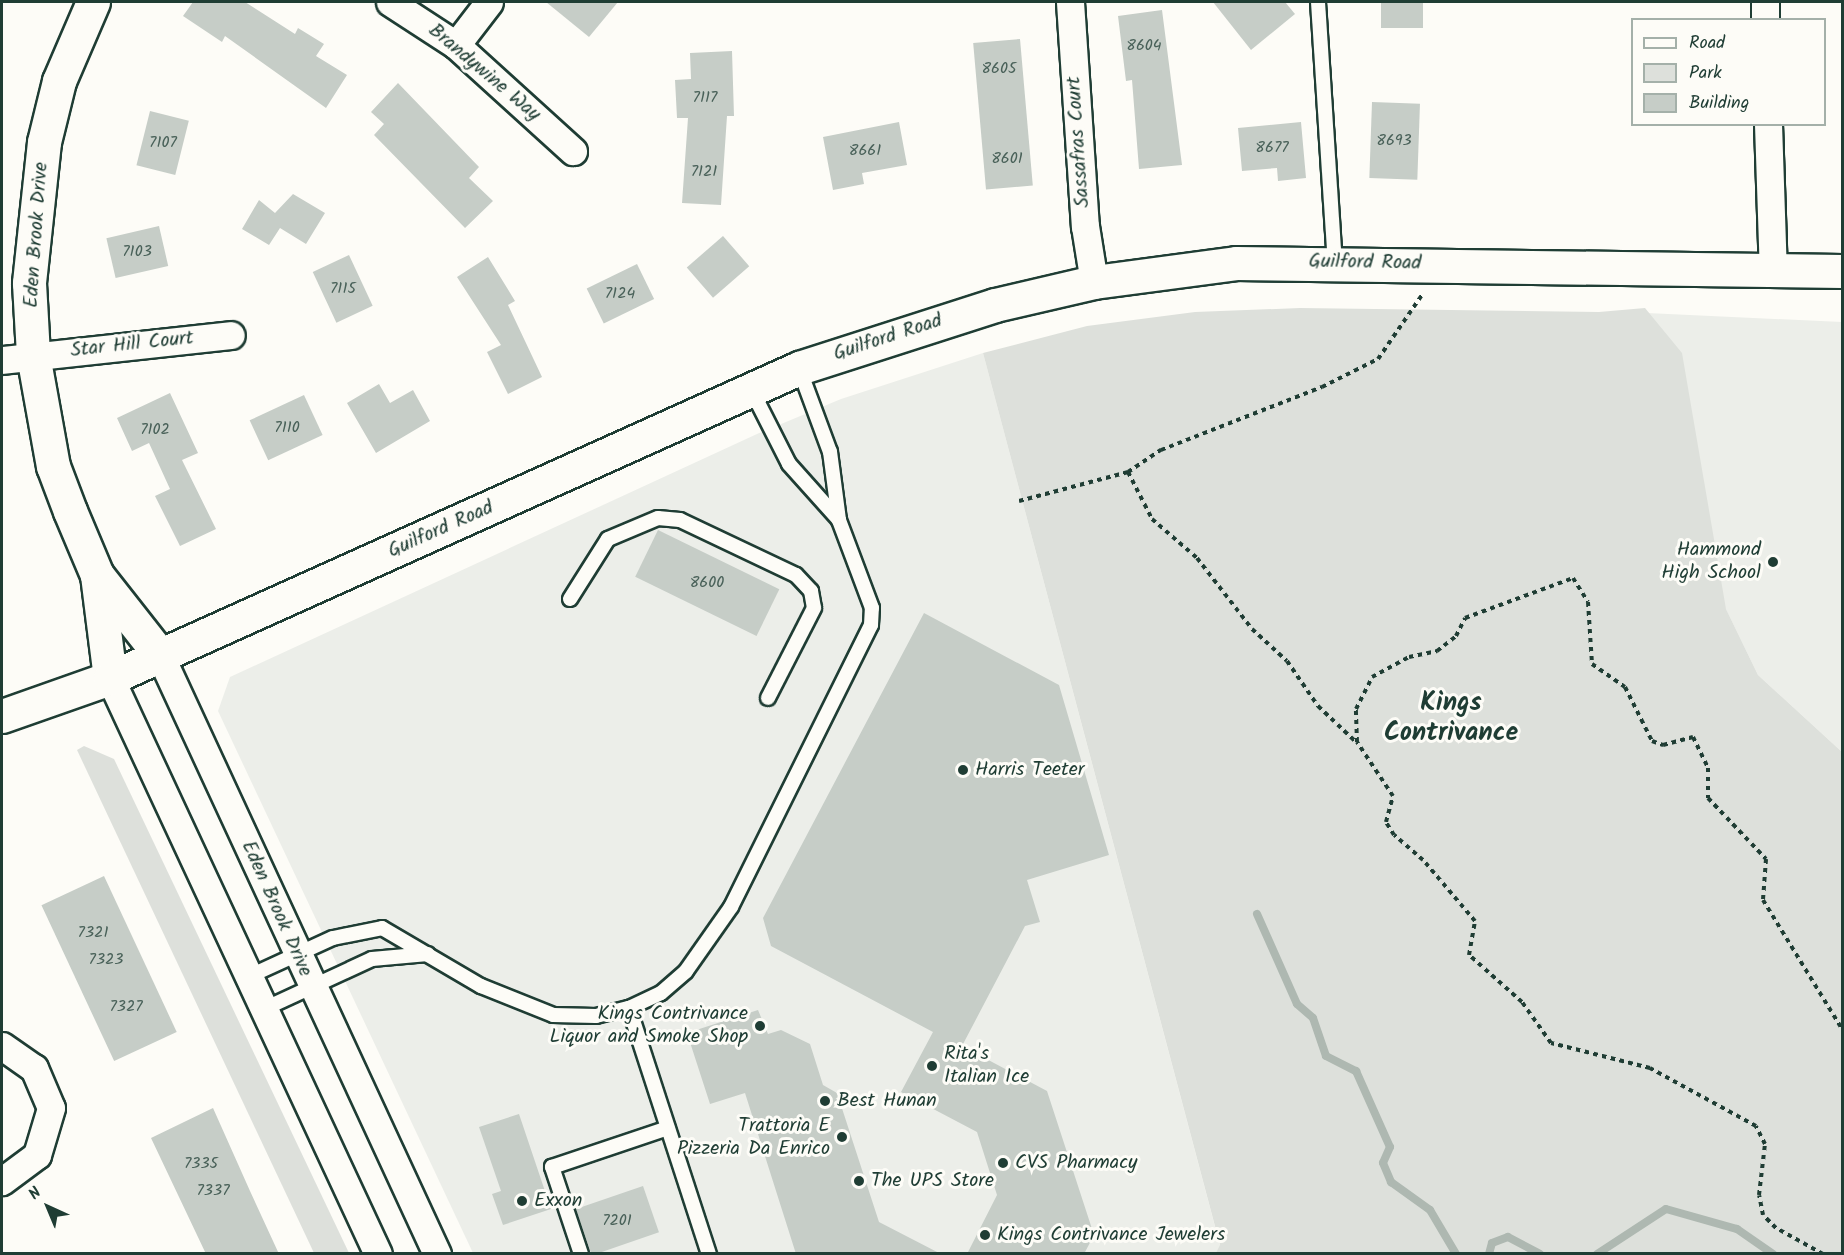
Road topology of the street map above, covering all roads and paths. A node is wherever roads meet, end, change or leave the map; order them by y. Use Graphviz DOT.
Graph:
graph roads {
  1 [pos="93,2"];
  2 [pos="390,2"];
  3 [pos="489,2"];
  4 [pos="1070,2"];
  5 [pos="1318,2"];
  6 [pos="1765,2"];
  7 [pos="1765,18"];
  8 [pos="456,45"];
  9 [pos="1768,126"];
  10 [pos="573,151"];
  11 [pos="1335,262"];
  12 [pos="1443,265"];
  13 [pos="1842,271"];
  14 [pos="1773,272"];
  15 [pos="1094,282"];
  16 [pos="231,335"];
  17 [pos="17,357"];
  18 [pos="799,368"];
  19 [pos="752,391"];
  20 [pos="1128,472"];
  21 [pos="1019,501"];
  22 [pos="839,520"];
  23 [pos="97,575"];
  24 [pos="570,599"];
  25 [pos="160,656"];
  26 [pos="110,678"];
  27 [pos="768,698"];
  28 [pos="2,716"];
  29 [pos="1357,742"];
  30 [pos="298,954"];
  31 [pos="428,954"];
  32 [pos="252,975"];
  33 [pos="312,987"];
  34 [pos="266,1008"];
  35 [pos="630,1008"];
  36 [pos="1842,1029"];
  37 [pos="2,1046"];
  38 [pos="668,1128"];
  39 [pos="2,1181"];
  40 [pos="706,1253"];
  41 [pos="378,1254"];
  42 [pos="437,1254"];
  43 [pos="581,1254"];
  44 [pos="1823,1254"];
  1 -- 17 [label="street, Eden Brook Drive"];
  2 -- 8 [label="street, Brandywine Way"];
  3 -- 8 [label="street"];
  4 -- 15 [label="street, Sassafras Court"];
  5 -- 11 [label="lane"];
  6 -- 7 [label="street"];
  8 -- 10 [label="street, Brandywine Way"];
  9 -- 14 [label="street"];
  11 -- 12 [label="street, Guilford Road"];
  11 -- 15 [label="street, Guilford Road"];
  12 -- 14 [label="street, Guilford Road"];
  12 -- 20 [label="path"];
  13 -- 14 [label="street, Guilford Road"];
  15 -- 18 [label="street, Guilford Road"];
  16 -- 17 [label="street, Star Hill Court"];
  17 -- 23 [label="street, Eden Brook Drive"];
  18 -- 19 [label="street, Guilford Road"];
  18 -- 22 [label="lane"];
  19 -- 22 [label="lane"];
  19 -- 25 [label="street, Guilford Road"];
  20 -- 21 [label="path"];
  20 -- 29 [label="path"];
  22 -- 35 [label="lane"];
  23 -- 25 [label="street, Eden Brook Drive"];
  23 -- 26 [label="street, Eden Brook Drive"];
  24 -- 27 [label="lane"];
  25 -- 26 [label="street, Guilford Road"];
  25 -- 30 [label="street, Eden Brook Drive"];
  26 -- 28 [label="street, Guilford Road"];
  26 -- 32 [label="street, Eden Brook Drive"];
  29 -- 36 [label="path"];
  29 -- 44 [label="path"];
  30 -- 31 [label="lane"];
  30 -- 32 [label="lane"];
  30 -- 33 [label="street, Eden Brook Drive"];
  31 -- 33 [label="lane"];
  31 -- 35 [label="lane"];
  32 -- 34 [label="street, Eden Brook Drive"];
  33 -- 34 [label="lane"];
  33 -- 42 [label="street, Eden Brook Drive"];
  34 -- 41 [label="street, Eden Brook Drive"];
  35 -- 38 [label="lane"];
  37 -- 39 [label="street"];
  38 -- 40 [label="lane"];
  38 -- 43 [label="lane"];
}
